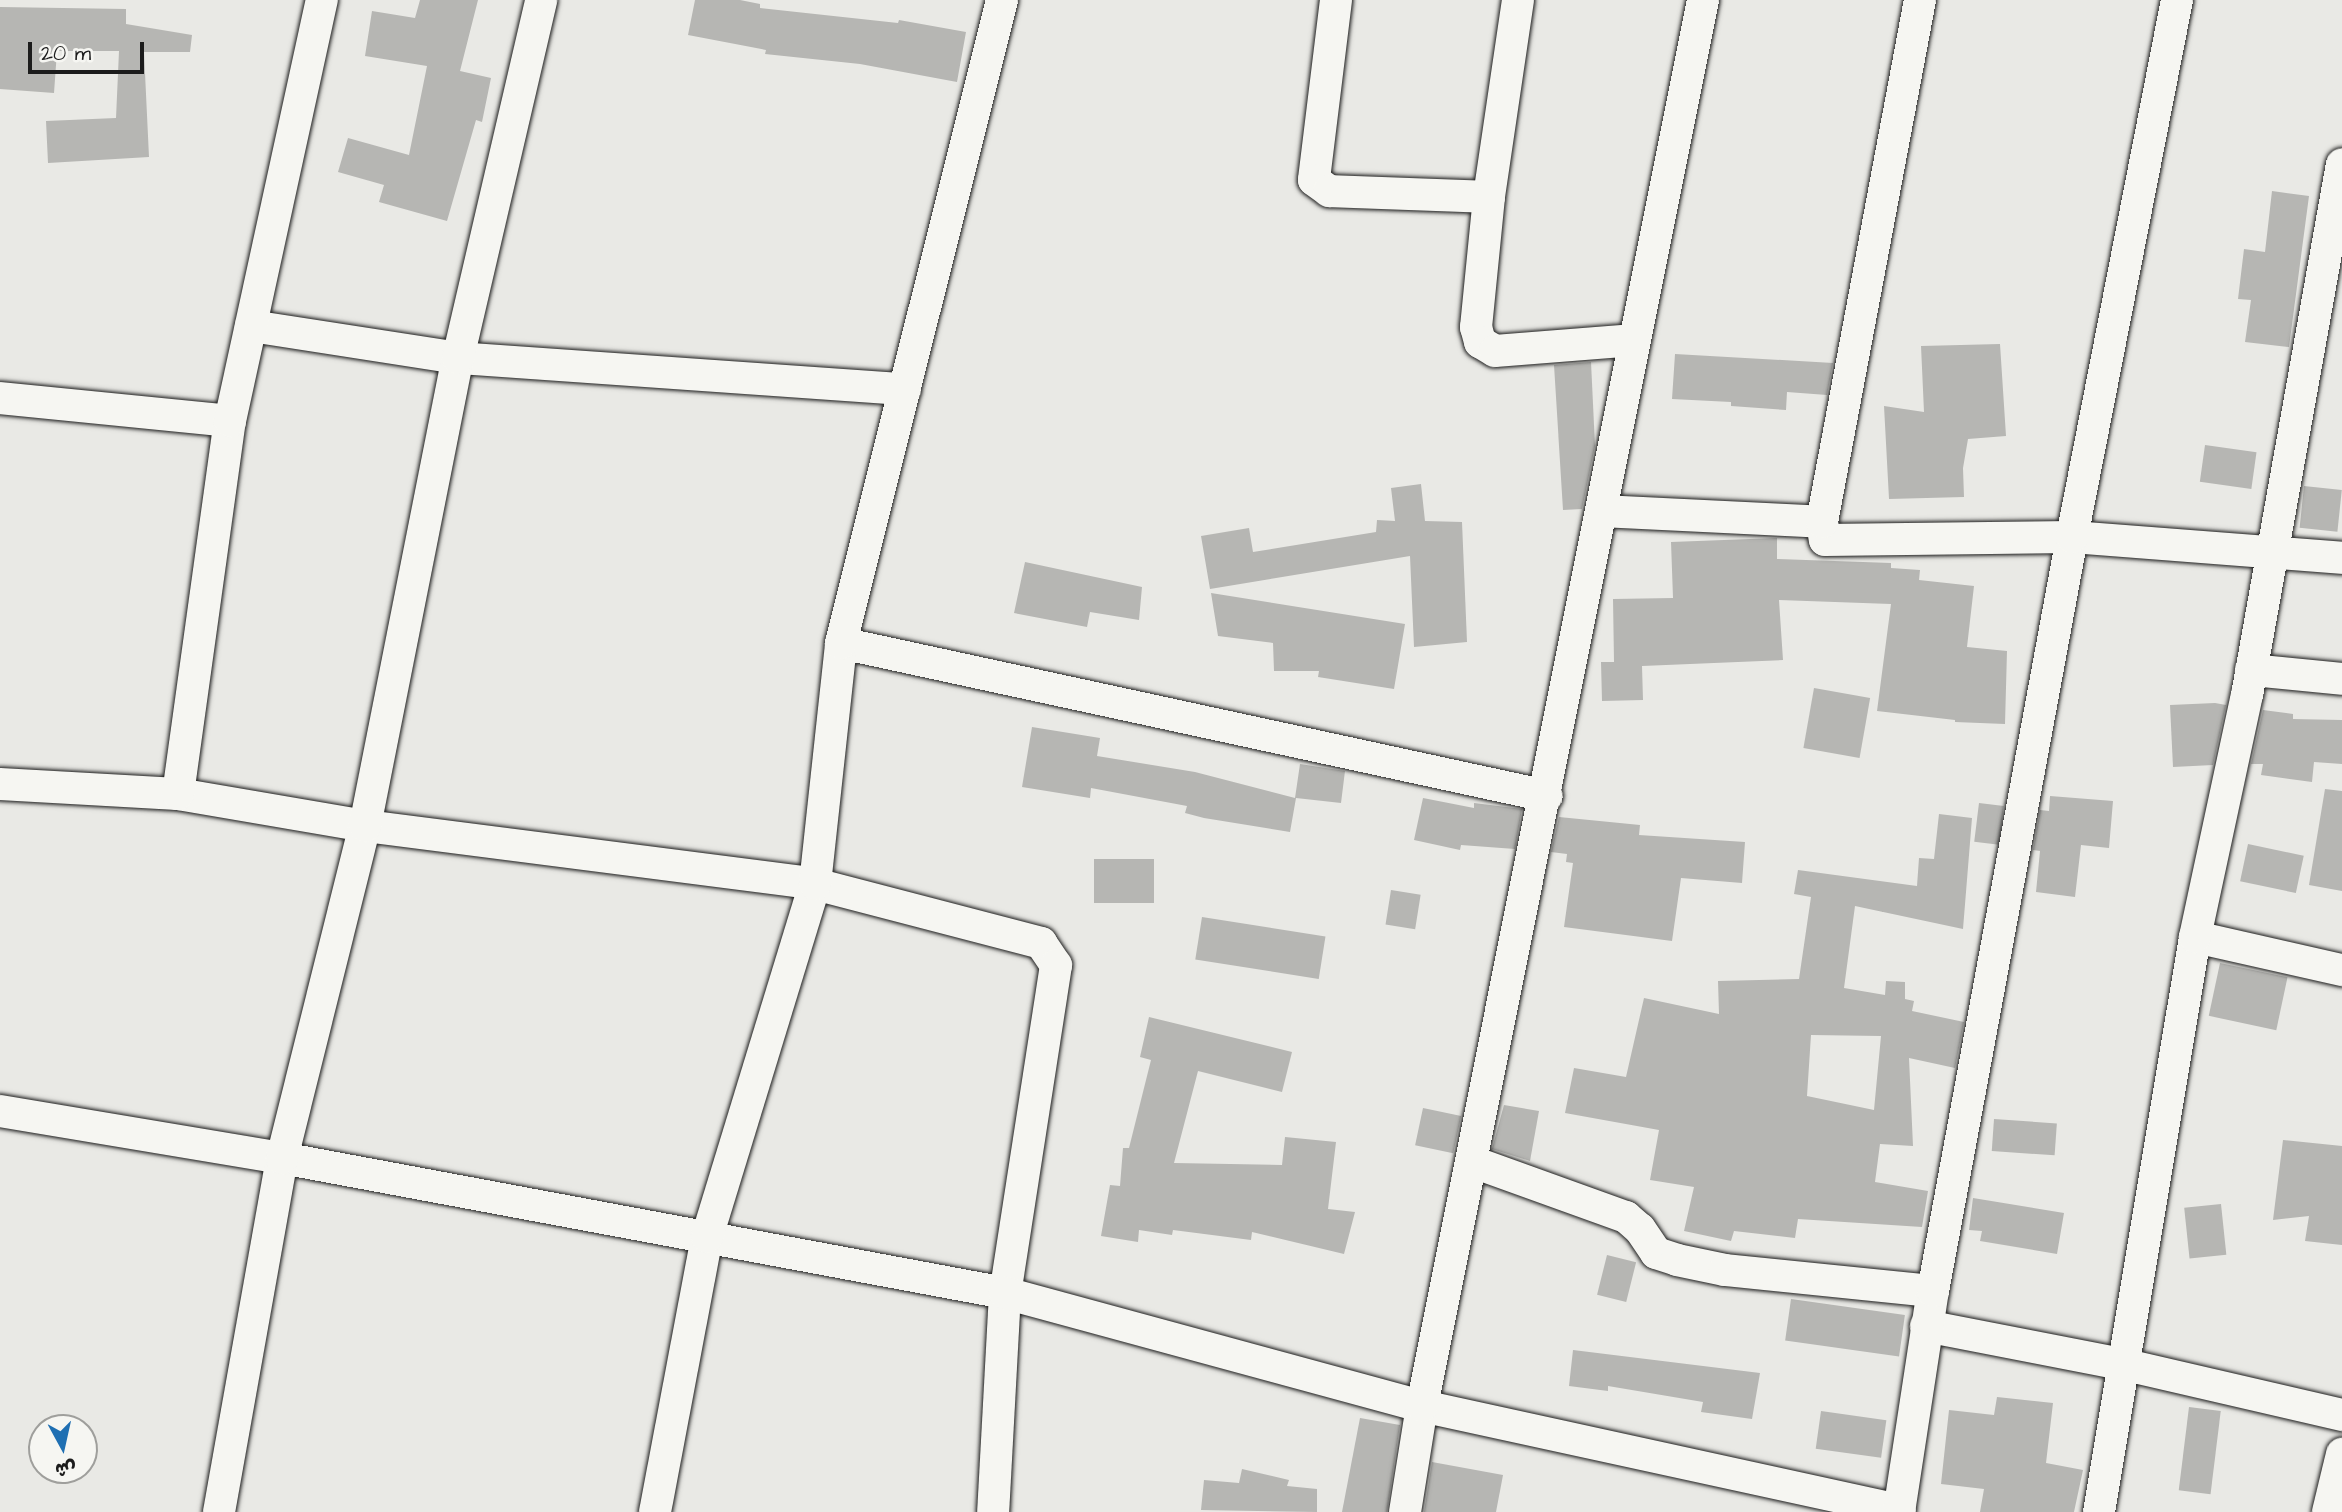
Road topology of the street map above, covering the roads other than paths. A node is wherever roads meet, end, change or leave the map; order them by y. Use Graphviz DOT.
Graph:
graph roads {
  1 [pos="322,0"];
  2 [pos="541,0"];
  3 [pos="1002,0"];
  4 [pos="1336,0"];
  5 [pos="1518,0"];
  6 [pos="1703,0"];
  7 [pos="1920,0"];
  8 [pos="2177,0"];
  9 [pos="2342,164"];
  10 [pos="1489,197"];
  11 [pos="2329,304"];
  12 [pos="251,326"];
  13 [pos="1635,340"];
  14 [pos="458,358"];
  15 [pos="905,389"];
  16 [pos="0,398"];
  17 [pos="230,421"];
  18 [pos="1601,511"];
  19 [pos="1822,522"];
  20 [pos="2072,537"];
  21 [pos="2274,554"];
  22 [pos="2342,558"];
  23 [pos="841,643"];
  24 [pos="2251,670"];
  25 [pos="2342,679"];
  26 [pos="0,783"];
  27 [pos="177,794"];
  28 [pos="1547,796"];
  29 [pos="365,826"];
  30 [pos="815,884"];
  31 [pos="2195,937"];
  32 [pos="2342,970"];
  33 [pos="0,1111"];
  34 [pos="282,1158"];
  35 [pos="1473,1162"];
  36 [pos="707,1237"];
  37 [pos="1933,1291"];
  38 [pos="1005,1293"];
  39 [pos="1926,1326"];
  40 [pos="2126,1364"];
  41 [pos="1422,1406"];
  42 [pos="2342,1415"];
  43 [pos="2342,1454"];
  44 [pos="1899,1511"];
  45 [pos="219,1512"];
  46 [pos="656,1512"];
  47 [pos="993,1512"];
  48 [pos="1405,1512"];
  49 [pos="2099,1512"];
  50 [pos="2329,1512"];
  1 -- 12 [label="street"];
  2 -- 14 [label="street"];
  3 -- 15 [label="street"];
  4 -- 10 [label="street"];
  5 -- 10 [label="street"];
  6 -- 13 [label="street"];
  7 -- 19 [label="street"];
  8 -- 20 [label="street"];
  9 -- 11 [label="street"];
  10 -- 13 [label="street"];
  11 -- 21 [label="street"];
  12 -- 14 [label="street"];
  12 -- 17 [label="street"];
  13 -- 18 [label="street"];
  14 -- 15 [label="street"];
  14 -- 29 [label="street"];
  15 -- 23 [label="street"];
  16 -- 17 [label="street"];
  17 -- 27 [label="street"];
  18 -- 19 [label="street"];
  18 -- 28 [label="street"];
  19 -- 20 [label="street"];
  20 -- 21 [label="street"];
  20 -- 37 [label="street"];
  21 -- 22 [label="street"];
  21 -- 24 [label="street"];
  23 -- 28 [label="street"];
  23 -- 30 [label="street"];
  24 -- 25 [label="street"];
  24 -- 31 [label="street"];
  26 -- 27 [label="street"];
  27 -- 29 [label="street"];
  28 -- 35 [label="street"];
  29 -- 30 [label="street"];
  29 -- 34 [label="street"];
  30 -- 36 [label="street"];
  30 -- 38 [label="street"];
  31 -- 32 [label="street"];
  31 -- 40 [label="street"];
  33 -- 34 [label="street"];
  34 -- 36 [label="street"];
  34 -- 45 [label="street"];
  35 -- 37 [label="street"];
  35 -- 41 [label="street"];
  36 -- 38 [label="street"];
  36 -- 46 [label="street"];
  37 -- 39 [label="street"];
  38 -- 41 [label="street"];
  38 -- 47 [label="street"];
  39 -- 40 [label="street"];
  39 -- 44 [label="street"];
  40 -- 42 [label="street"];
  40 -- 49 [label="street"];
  41 -- 44 [label="street"];
  41 -- 48 [label="street"];
  43 -- 50 [label="street"];
}
